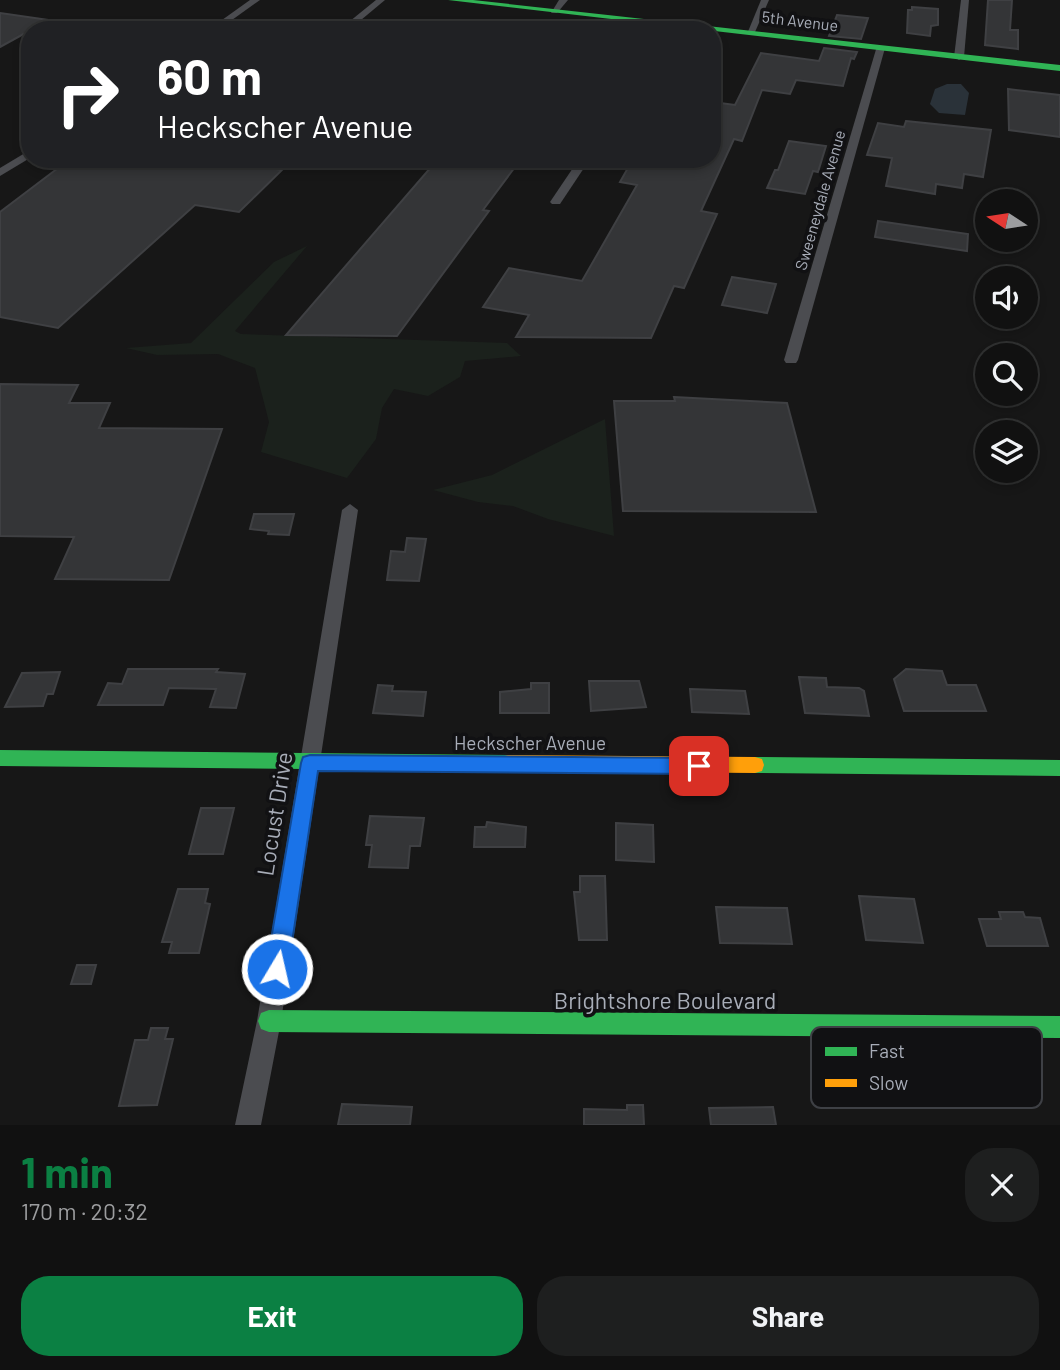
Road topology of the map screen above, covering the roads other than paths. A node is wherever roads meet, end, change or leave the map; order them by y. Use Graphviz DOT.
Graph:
graph roads {
  1 [pos="256,0"];
  2 [pos="381,0"];
  3 [pos="452,0"];
  4 [pos="765,0"];
  5 [pos="965,0"];
  6 [pos="559,6"];
  7 [pos="225,21"];
  8 [pos="354,21"];
  9 [pos="640,21"];
  10 [pos="721,30"];
  11 [pos="750,32"];
  12 [pos="880,48"];
  13 [pos="959,57"];
  14 [pos="1060,68"];
  15 [pos="21,159"];
  16 [pos="578,168"];
  17 [pos="0,173"];
  18 [pos="556,202"];
  19 [pos="791,360"];
  20 [pos="350,510"];
  21 [pos="0,758"];
  22 [pos="310,763"];
  23 [pos="1060,768"];
  24 [pos="269,1021"];
  25 [pos="1060,1027"];
  26 [pos="248,1125"];
  1 -- 7 [label="street"];
  2 -- 8 [label="street"];
  3 -- 6 [label="street, 5th Avenue"];
  4 -- 11 [label="street"];
  5 -- 13 [label="street"];
  6 -- 9 [label="street, 5th Avenue"];
  10 -- 11 [label="street, 5th Avenue"];
  11 -- 12 [label="street, 5th Avenue"];
  12 -- 13 [label="street, 5th Avenue"];
  12 -- 19 [label="street, Sweeneydale Avenue"];
  13 -- 14 [label="street, 5th Avenue"];
  15 -- 17 [label="street"];
  16 -- 18 [label="street"];
  20 -- 22 [label="street, Locust Drive"];
  21 -- 22 [label="street, Heckscher Avenue"];
  22 -- 23 [label="street, Heckscher Avenue"];
  22 -- 24 [label="street, Locust Drive"];
  24 -- 25 [label="street, Brightshore Boulevard"];
  24 -- 26 [label="street, Locust Drive"];
}
